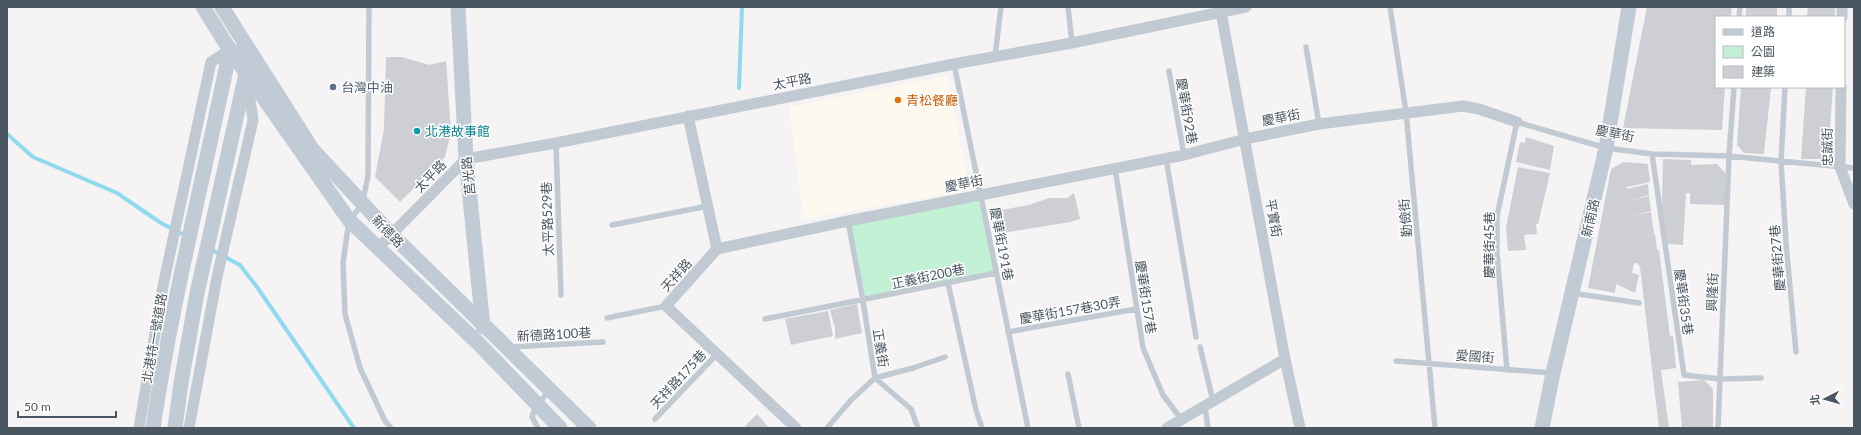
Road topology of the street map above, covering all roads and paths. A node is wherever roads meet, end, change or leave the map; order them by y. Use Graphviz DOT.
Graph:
graph roads {
  1 [pos="203,7"];
  2 [pos="222,7"];
  3 [pos="369,7"];
  4 [pos="458,7"];
  5 [pos="1000,7"];
  6 [pos="1068,7"];
  7 [pos="1246,7"];
  8 [pos="1390,7"];
  9 [pos="1629,7"];
  10 [pos="1221,12"];
  11 [pos="1072,43"];
  12 [pos="1306,47"];
  13 [pos="230,50"];
  14 [pos="995,56"];
  15 [pos="954,64"];
  16 [pos="252,68"];
  17 [pos="1169,71"];
  18 [pos="1734,88"];
  19 [pos="1785,88"];
  20 [pos="1841,88"];
  21 [pos="1406,112"];
  22 [pos="688,116"];
  23 [pos="1517,122"];
  24 [pos="1319,124"];
  25 [pos="1245,139"];
  26 [pos="556,143"];
  27 [pos="1606,148"];
  28 [pos="1652,154"];
  29 [pos="1184,155"];
  30 [pos="1729,156"];
  31 [pos="1166,158"];
  32 [pos="466,159"];
  33 [pos="1781,162"];
  34 [pos="1840,167"];
  35 [pos="1115,168"];
  36 [pos="1854,168"];
  37 [pos="981,194"];
  38 [pos="1854,204"];
  39 [pos="362,205"];
  40 [pos="708,206"];
  41 [pos="349,220"];
  42 [pos="848,221"];
  43 [pos="612,225"];
  44 [pos="392,235"];
  45 [pos="378,248"];
  46 [pos="718,249"];
  47 [pos="996,273"];
  48 [pos="948,283"];
  49 [pos="1572,293"];
  50 [pos="561,295"];
  51 [pos="863,301"];
  52 [pos="1639,303"];
  53 [pos="666,306"];
  54 [pos="1136,310"];
  55 [pos="607,318"];
  56 [pos="765,319"];
  57 [pos="483,324"];
  58 [pos="1008,332"];
  59 [pos="1196,337"];
  60 [pos="603,342"];
  61 [pos="479,344"];
  62 [pos="505,347"];
  63 [pos="1200,347"];
  64 [pos="1796,352"];
  65 [pos="717,354"];
  66 [pos="945,357"];
  67 [pos="1285,359"];
  68 [pos="1396,362"];
  69 [pos="1429,364"];
  70 [pos="1507,370"];
  71 [pos="1553,373"];
  72 [pos="1068,374"];
  73 [pos="875,378"];
  74 [pos="1761,378"];
  75 [pos="1720,379"];
  76 [pos="550,392"];
  77 [pos="1209,404"];
  78 [pos="536,405"];
  79 [pos="656,420"];
  80 [pos="1182,420"];
  81 [pos="139,428"];
  82 [pos="153,428"];
  83 [pos="175,428"];
  84 [pos="189,428"];
  85 [pos="391,428"];
  86 [pos="538,428"];
  87 [pos="560,428"];
  88 [pos="589,428"];
  89 [pos="796,428"];
  90 [pos="827,428"];
  91 [pos="918,428"];
  92 [pos="982,428"];
  93 [pos="1028,428"];
  94 [pos="1079,428"];
  95 [pos="1167,428"];
  96 [pos="1208,428"];
  97 [pos="1300,428"];
  98 [pos="1435,428"];
  99 [pos="1542,428"];
  100 [pos="1718,428"];
  1 -- 13 [label="street"];
  2 -- 16 [label="street, 新德路"];
  3 -- 39 [label="lane"];
  4 -- 32 [label="street, 莒光路"];
  5 -- 14 [label="lane"];
  6 -- 11 [label="lane"];
  7 -- 10 [label="street, 太平路"];
  8 -- 21 [label="lane, 勤儉街"];
  9 -- 27 [label="street, 新南路"];
  10 -- 11 [label="street, 太平路"];
  10 -- 25 [label="street, 平實街"];
  11 -- 14 [label="street, 太平路"];
  12 -- 24 [label="lane"];
  13 -- 16 [label="street"];
  13 -- 81 [label="street, 北港特一號道路"];
  13 -- 82 [label="street, 北港特一號道路"];
  14 -- 15 [label="street, 太平路"];
  15 -- 22 [label="street, 太平路"];
  15 -- 37 [label="lane, 慶華街191巷"];
  16 -- 39 [label="street, 新德路"];
  16 -- 41 [label="street, 新德路"];
  16 -- 83 [label="street"];
  16 -- 84 [label="street"];
  17 -- 29 [label="lane, 慶華街92巷"];
  18 -- 30 [label="lane, 興隆街"];
  19 -- 33 [label="lane, 慶華街27巷"];
  20 -- 34 [label="street, 忠誠街"];
  21 -- 23 [label="street, 慶華街"];
  21 -- 24 [label="street, 慶華街"];
  21 -- 69 [label="lane, 勤儉街"];
  22 -- 26 [label="street, 太平路"];
  22 -- 40 [label="street"];
  23 -- 27 [label="lane, 慶華街"];
  23 -- 70 [label="lane, 慶華街45巷"];
  24 -- 25 [label="street, 慶華街"];
  25 -- 29 [label="street, 慶華街"];
  25 -- 67 [label="street, 平實街"];
  26 -- 32 [label="street, 太平路"];
  26 -- 50 [label="lane, 太平路529巷"];
  27 -- 28 [label="lane, 慶華街"];
  27 -- 49 [label="street, 新南路"];
  28 -- 30 [label="lane, 慶華街"];
  28 -- 75 [label="lane, 慶華街35巷"];
  29 -- 31 [label="street, 慶華街"];
  30 -- 33 [label="lane, 慶華街"];
  30 -- 75 [label="lane, 興隆街"];
  31 -- 35 [label="street, 慶華街"];
  31 -- 59 [label="lane"];
  32 -- 44 [label="street, 太平路"];
  32 -- 57 [label="street, 莒光路"];
  33 -- 34 [label="lane, 慶華街"];
  33 -- 64 [label="lane, 慶華街27巷"];
  34 -- 36 [label="lane, 慶華街"];
  34 -- 38 [label="street, 忠誠街"];
  35 -- 37 [label="street, 慶華街"];
  35 -- 54 [label="lane, 慶華街157巷"];
  37 -- 42 [label="street, 慶華街"];
  37 -- 47 [label="lane, 慶華街191巷"];
  39 -- 41 [label="lane"];
  39 -- 44 [label="street, 新德路"];
  40 -- 43 [label="lane"];
  40 -- 46 [label="street"];
  41 -- 45 [label="street, 新德路"];
  41 -- 85 [label="lane"];
  42 -- 46 [label="street, 慶華街"];
  42 -- 51 [label="lane, 正義街"];
  44 -- 45 [label="street, 太平路"];
  44 -- 57 [label="street, 新德路"];
  45 -- 61 [label="street, 新德路"];
  46 -- 53 [label="street, 天祥路"];
  47 -- 48 [label="lane, 正義街200巷"];
  47 -- 58 [label="lane, 慶華街191巷"];
  48 -- 51 [label="lane, 正義街200巷"];
  48 -- 92 [label="lane"];
  49 -- 52 [label="lane"];
  49 -- 71 [label="street, 新南路"];
  51 -- 56 [label="lane"];
  51 -- 73 [label="lane, 正義街"];
  53 -- 55 [label="lane"];
  53 -- 65 [label="street, 天祥路"];
  54 -- 58 [label="lane, 慶華街157巷30弄"];
  54 -- 80 [label="lane, 慶華街157巷"];
  57 -- 61 [label="street, 莒光路"];
  57 -- 62 [label="street, 新德路"];
  58 -- 93 [label="lane, 慶華街191巷"];
  60 -- 62 [label="lane, 新德路100巷"];
  61 -- 78 [label="street, 新德路"];
  62 -- 76 [label="street, 新德路"];
  63 -- 77 [label="lane"];
  65 -- 79 [label="lane, 天祥路175巷"];
  65 -- 89 [label="street, 天祥路"];
  66 -- 73 [label="lane"];
  67 -- 77 [label="street"];
  67 -- 97 [label="street, 平實街"];
  68 -- 69 [label="lane, 愛國街"];
  69 -- 70 [label="lane, 愛國街"];
  69 -- 98 [label="lane, 勤儉街"];
  70 -- 71 [label="lane, 愛國街"];
  71 -- 99 [label="street, 新南路"];
  72 -- 94 [label="lane"];
  73 -- 90 [label="lane, 正義街"];
  73 -- 91 [label="lane"];
  74 -- 75 [label="lane, 慶華街35巷"];
  75 -- 100 [label="lane, 興隆街"];
  76 -- 78 [label="lane"];
  76 -- 88 [label="street, 新德路"];
  77 -- 80 [label="street"];
  77 -- 96 [label="lane"];
  78 -- 86 [label="lane"];
  78 -- 87 [label="street, 新德路"];
  80 -- 95 [label="street"];
}
